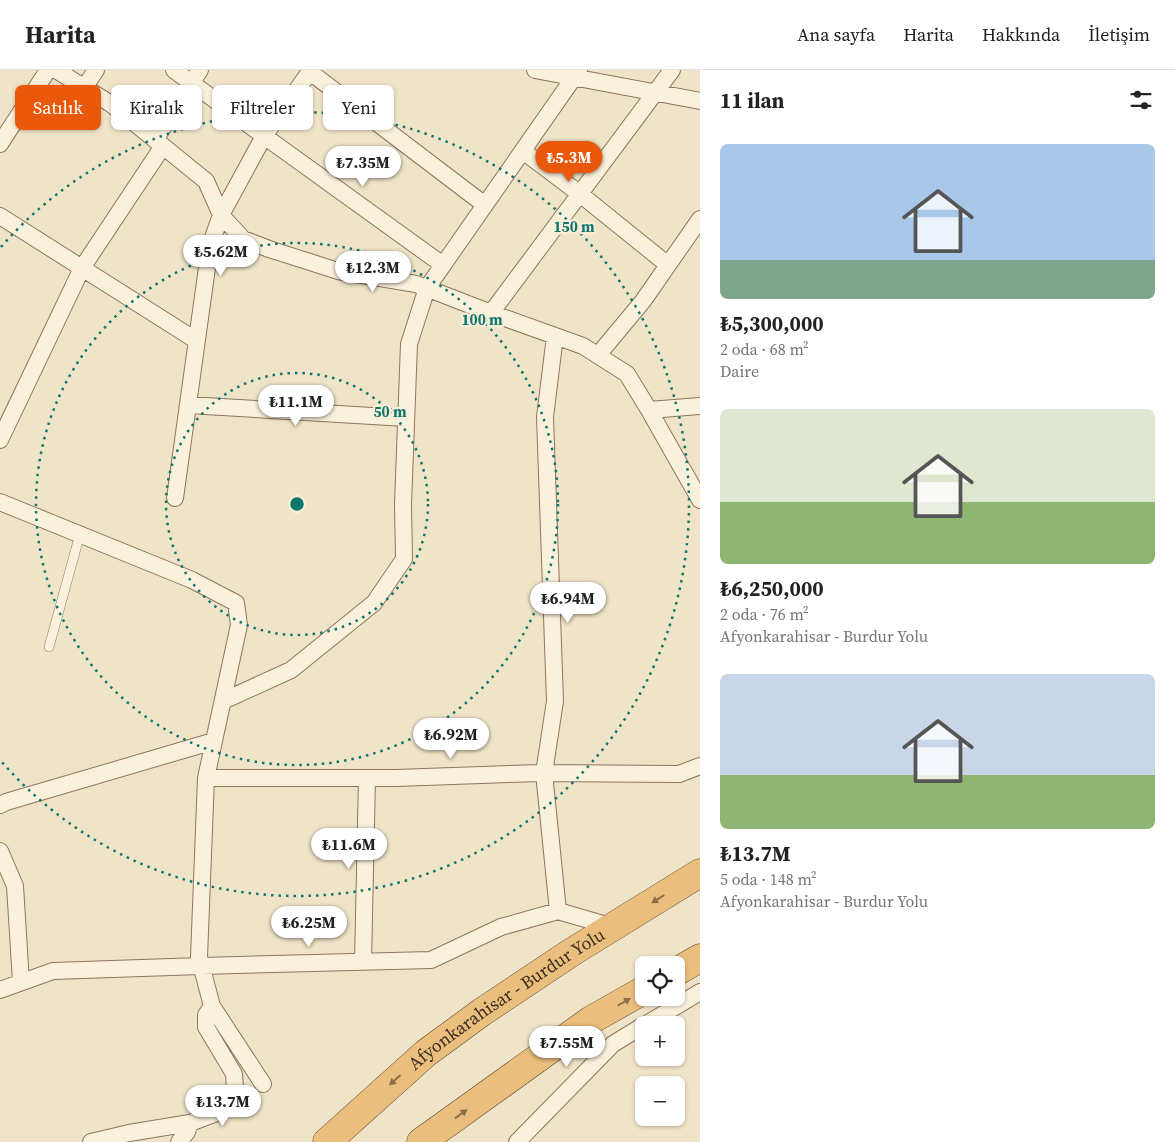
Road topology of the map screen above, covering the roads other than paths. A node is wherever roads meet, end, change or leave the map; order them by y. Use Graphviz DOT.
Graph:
graph roads {
  1 [pos="48,70"];
  2 [pos="56,70"];
  3 [pos="96,70"];
  4 [pos="174,70"];
  5 [pos="535,70"];
  6 [pos="672,70"];
  7 [pos="310,71"];
  8 [pos="576,74"];
  9 [pos="196,76"];
  10 [pos="79,85"];
  11 [pos="86,85"];
  12 [pos="656,93"];
  13 [pos="101,98"];
  14 [pos="700,101"];
  15 [pos="264,136"];
  16 [pos="159,143"];
  17 [pos="0,144"];
  18 [pos="523,151"];
  19 [pos="580,194"];
  20 [pos="485,205"];
  21 [pos="221,215"];
  22 [pos="0,216"];
  23 [pos="700,219"];
  24 [pos="443,265"];
  25 [pos="668,265"];
  26 [pos="82,268"];
  27 [pos="427,288"];
  28 [pos="491,313"];
  29 [pos="555,336"];
  30 [pos="197,341"];
  31 [pos="598,355"];
  32 [pos="188,405"];
  33 [pos="700,406"];
  34 [pos="649,410"];
  35 [pos="406,418"];
  36 [pos="0,440"];
  37 [pos="175,498"];
  38 [pos="700,500"];
  39 [pos="0,502"];
  40 [pos="80,534"];
  41 [pos="49,647"];
  42 [pos="223,701"];
  43 [pos="214,742"];
  44 [pos="700,766"];
  45 [pos="544,773"];
  46 [pos="206,778"];
  47 [pos="367,778"];
  48 [pos="0,805"];
  49 [pos="0,851"];
  50 [pos="700,874"];
  51 [pos="558,910"];
  52 [pos="613,927"];
  53 [pos="700,958"];
  54 [pos="363,962"];
  55 [pos="201,966"];
  56 [pos="685,967"];
  57 [pos="21,982"];
  58 [pos="0,990"];
  59 [pos="700,992"];
  60 [pos="635,995"];
  61 [pos="212,1006"];
  62 [pos="659,1016"];
  63 [pos="635,1030"];
  64 [pos="263,1084"];
  65 [pos="190,1124"];
  66 [pos="91,1142"];
  67 [pos="179,1142"];
  68 [pos="328,1142"];
  69 [pos="422,1142"];
  70 [pos="517,1142"];
  1 -- 17 [label="street"];
  2 -- 10 [label="street"];
  3 -- 11 [label="street"];
  4 -- 9 [label="street"];
  5 -- 8 [label="street"];
  6 -- 12 [label="street"];
  7 -- 15 [label="street"];
  7 -- 20 [label="street"];
  8 -- 12 [label="street"];
  8 -- 18 [label="street"];
  9 -- 15 [label="street"];
  9 -- 16 [label="street"];
  12 -- 14 [label="street"];
  12 -- 19 [label="street"];
  13 -- 16 [label="street"];
  15 -- 21 [label="street"];
  15 -- 24 [label="street"];
  16 -- 21 [label="street"];
  16 -- 26 [label="street"];
  18 -- 19 [label="street"];
  18 -- 20 [label="street"];
  19 -- 25 [label="street"];
  19 -- 28 [label="street"];
  20 -- 24 [label="street"];
  21 -- 27 [label="street"];
  21 -- 30 [label="street"];
  22 -- 26 [label="street"];
  23 -- 25 [label="street"];
  24 -- 27 [label="street"];
  25 -- 31 [label="street"];
  26 -- 30 [label="street"];
  26 -- 36 [label="street"];
  27 -- 28 [label="street"];
  27 -- 35 [label="street"];
  28 -- 29 [label="street"];
  29 -- 31 [label="street"];
  29 -- 45 [label="street"];
  30 -- 32 [label="street"];
  31 -- 34 [label="street"];
  32 -- 35 [label="street"];
  32 -- 37 [label="street"];
  33 -- 34 [label="street"];
  34 -- 38 [label="street"];
  35 -- 42 [label="street"];
  39 -- 40 [label="street"];
  40 -- 41 [label="lane"];
  40 -- 42 [label="street"];
  42 -- 43 [label="street"];
  43 -- 46 [label="street"];
  43 -- 48 [label="street"];
  44 -- 45 [label="street"];
  45 -- 47 [label="street"];
  45 -- 51 [label="street"];
  46 -- 47 [label="street"];
  46 -- 55 [label="street"];
  47 -- 54 [label="street"];
  49 -- 57 [label="street"];
  50 -- 52 [label="highway, Afyonkarahisar - Burdur Yolu, one-way"];
  51 -- 52 [label="street"];
  51 -- 54 [label="street"];
  52 -- 68 [label="highway, Afyonkarahisar - Burdur Yolu, one-way"];
  53 -- 56 [label="highway"];
  54 -- 55 [label="street"];
  55 -- 57 [label="street"];
  55 -- 61 [label="street"];
  57 -- 58 [label="street"];
  59 -- 62 [label="street"];
  69 -- 60 [label="highway, one-way"];
  61 -- 64 [label="street"];
  61 -- 65 [label="street"];
  63 -- 70 [label="street"];
  65 -- 66 [label="street"];
  65 -- 67 [label="street"];
}
